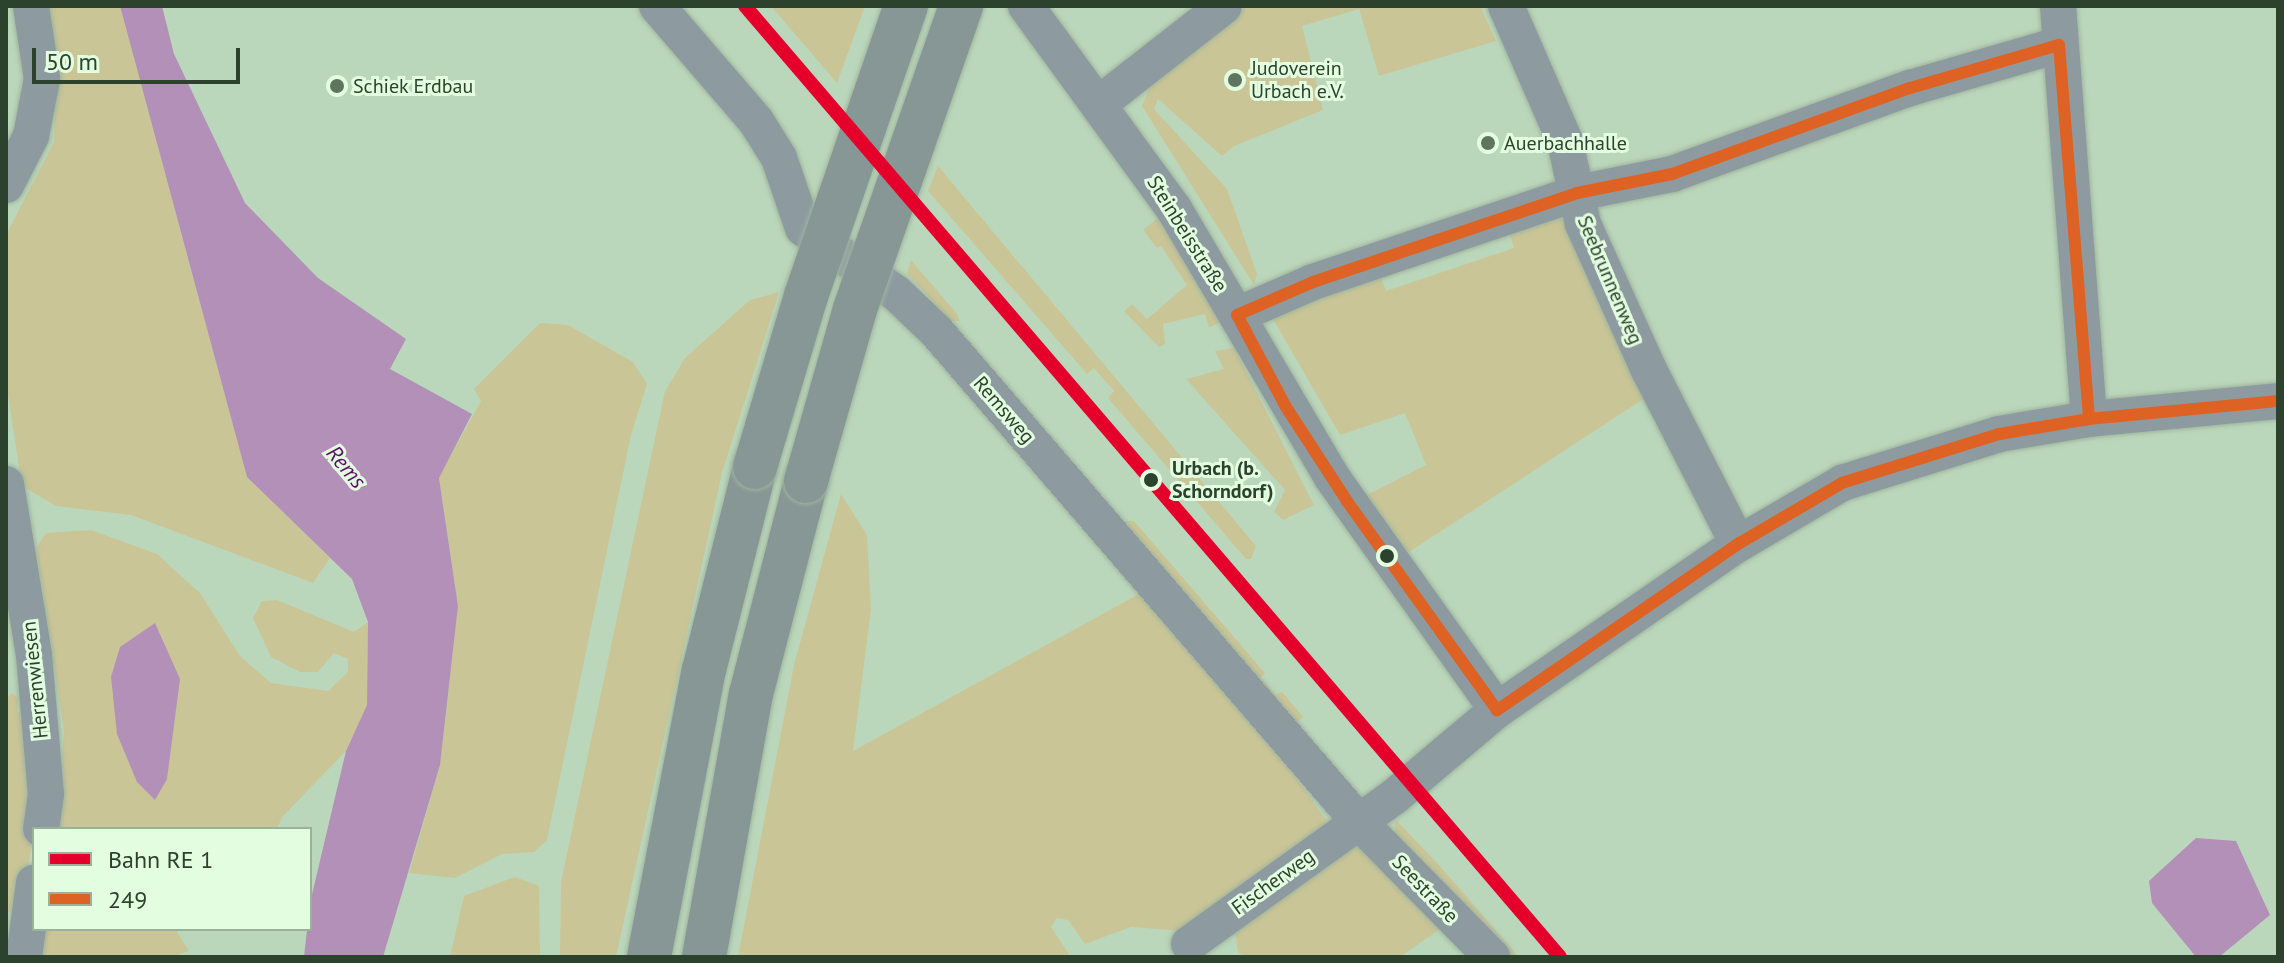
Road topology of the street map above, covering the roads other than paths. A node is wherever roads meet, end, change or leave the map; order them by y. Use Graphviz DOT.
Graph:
graph roads {
  1 [pos="31,6"];
  2 [pos="657,6"];
  3 [pos="906,6"];
  4 [pos="961,6"];
  5 [pos="1026,6"];
  6 [pos="1224,6"];
  7 [pos="1506,6"];
  8 [pos="2058,6"];
  9 [pos="2059,45"];
  10 [pos="1100,103"];
  11 [pos="6,185"];
  12 [pos="1577,193"];
  13 [pos="1237,315"];
  14 [pos="2278,401"];
  15 [pos="2089,419"];
  16 [pos="6,484"];
  17 [pos="1738,544"];
  18 [pos="1497,710"];
  19 [pos="1359,822"];
  20 [pos="41,827"];
  21 [pos="32,898"];
  22 [pos="1189,944"];
  23 [pos="24,957"];
  24 [pos="649,957"];
  25 [pos="704,957"];
  26 [pos="1492,957"];
  1 -- 11 [label="street"];
  2 -- 19 [label="street, Remsweg"];
  3 -- 24 [label="highway, bridge"];
  4 -- 25 [label="highway, bridge"];
  5 -- 10 [label="street, Steinbeisstraße"];
  6 -- 10 [label="street"];
  7 -- 12 [label="street, Seebrunnenweg"];
  8 -- 9 [label="street"];
  9 -- 12 [label="street"];
  9 -- 15 [label="street"];
  10 -- 13 [label="street, Steinbeisstraße"];
  12 -- 13 [label="street"];
  12 -- 17 [label="street, Seebrunnenweg"];
  13 -- 18 [label="street, Steinbeisstraße"];
  14 -- 15 [label="street, Fischerweg"];
  15 -- 17 [label="street, Fischerweg"];
  16 -- 20 [label="street, Herrenwiesen"];
  17 -- 18 [label="street, Fischerweg"];
  18 -- 19 [label="street, Fischerweg"];
  19 -- 22 [label="street, Fischerweg"];
  19 -- 26 [label="street, Seestraße"];
  21 -- 23 [label="street"];
}
